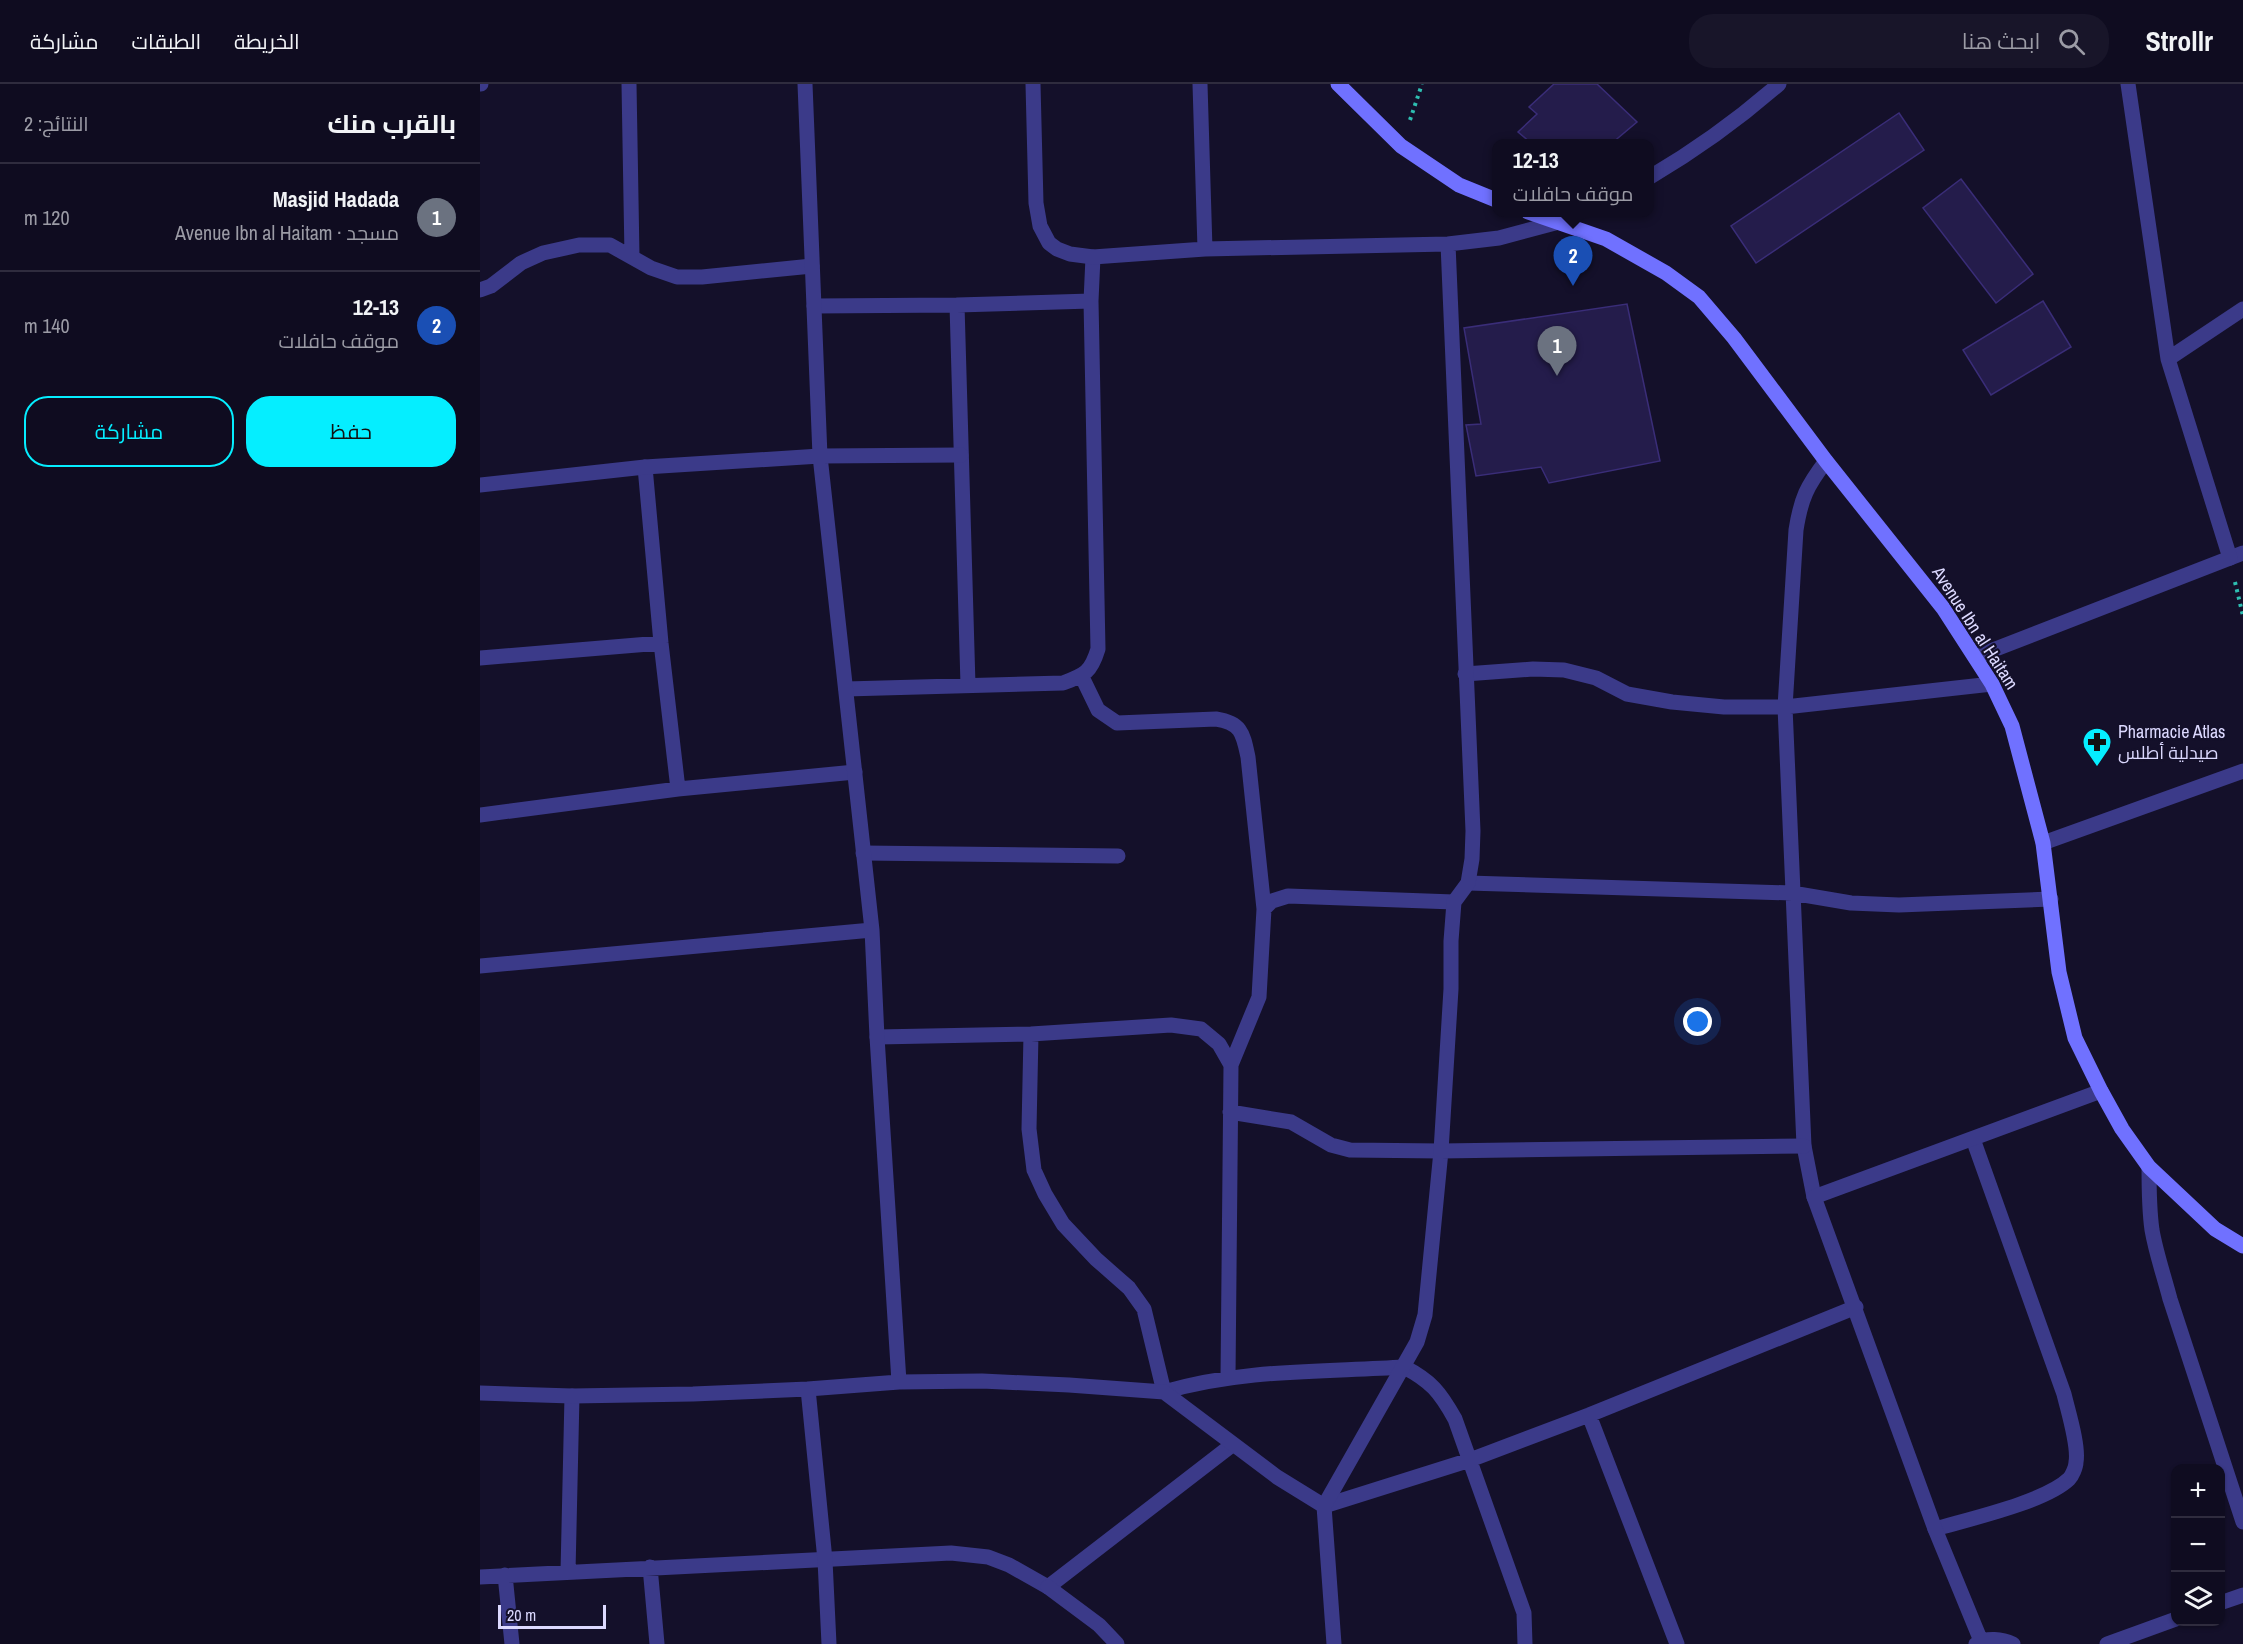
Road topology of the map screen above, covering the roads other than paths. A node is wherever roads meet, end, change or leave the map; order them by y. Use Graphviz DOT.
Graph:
graph roads {
  1 [pos="629,84"];
  2 [pos="805,84"];
  3 [pos="1033,84"];
  4 [pos="1200,84"];
  5 [pos="1338,84"];
  6 [pos="1779,84"];
  7 [pos="2128,84"];
  8 [pos="1654,175"];
  9 [pos="1492,198"];
  10 [pos="1539,217"];
  11 [pos="1569,217"];
  12 [pos="1555,223"];
  13 [pos="1448,244"];
  14 [pos="1205,249"];
  15 [pos="632,256"];
  16 [pos="1093,257"];
  17 [pos="812,266"];
  18 [pos="480,290"];
  19 [pos="1092,301"];
  20 [pos="957,305"];
  21 [pos="814,306"];
  22 [pos="2243,309"];
  23 [pos="2168,358"];
  24 [pos="961,455"];
  25 [pos="820,456"];
  26 [pos="1826,460"];
  27 [pos="645,466"];
  28 [pos="480,485"];
  29 [pos="2236,555"];
  30 [pos="661,643"];
  31 [pos="1975,657"];
  32 [pos="480,658"];
  33 [pos="1465,674"];
  34 [pos="1082,677"];
  35 [pos="1992,684"];
  36 [pos="968,685"];
  37 [pos="846,689"];
  38 [pos="1785,707"];
  39 [pos="2243,771"];
  40 [pos="855,772"];
  41 [pos="678,789"];
  42 [pos="480,815"];
  43 [pos="2043,843"];
  44 [pos="863,853"];
  45 [pos="1118,856"];
  46 [pos="1468,883"];
  47 [pos="1792,892"];
  48 [pos="2051,899"];
  49 [pos="1454,902"];
  50 [pos="1264,909"];
  51 [pos="872,930"];
  52 [pos="480,966"];
  53 [pos="1031,1034"];
  54 [pos="877,1037"];
  55 [pos="1231,1065"];
  56 [pos="2101,1091"];
  57 [pos="1230,1112"];
  58 [pos="1973,1139"];
  59 [pos="1804,1146"];
  60 [pos="1441,1151"];
  61 [pos="2150,1167"];
  62 [pos="1814,1197"];
  63 [pos="2243,1246"];
  64 [pos="1856,1308"];
  65 [pos="1404,1367"];
  66 [pos="1228,1377"];
  67 [pos="899,1382"];
  68 [pos="808,1389"];
  69 [pos="1164,1392"];
  70 [pos="480,1393"];
  71 [pos="572,1396"];
  72 [pos="1589,1415"];
  73 [pos="1232,1445"];
  74 [pos="1470,1460"];
  75 [pos="1324,1506"];
  76 [pos="2243,1522"];
  77 [pos="1935,1529"];
  78 [pos="825,1560"];
  79 [pos="650,1567"];
  80 [pos="568,1572"];
  81 [pos="505,1575"];
  82 [pos="480,1577"];
  83 [pos="1048,1587"];
  84 [pos="2243,1595"];
  85 [pos="2225,1601"];
  86 [pos="2171,1620"];
  87 [pos="1978,1642"];
  88 [pos="512,1644"];
  89 [pos="657,1644"];
  90 [pos="829,1644"];
  91 [pos="1117,1644"];
  92 [pos="1334,1644"];
  93 [pos="1525,1644"];
  94 [pos="1677,1644"];
  95 [pos="2013,1644"];
  96 [pos="2107,1644"];
  1 -- 15 [label="street"];
  2 -- 17 [label="street"];
  3 -- 16 [label="street"];
  4 -- 14 [label="street"];
  5 -- 9 [label="street"];
  6 -- 8 [label="street"];
  7 -- 23 [label="street"];
  10 -- 12 [label="street, Avenue Ibn al Haitam"];
  11 -- 12 [label="street"];
  12 -- 13 [label="street"];
  12 -- 26 [label="street, Avenue Ibn al Haitam"];
  13 -- 14 [label="street"];
  13 -- 33 [label="street"];
  14 -- 16 [label="street"];
  15 -- 17 [label="street"];
  15 -- 18 [label="street"];
  16 -- 19 [label="street"];
  17 -- 21 [label="street"];
  19 -- 20 [label="street"];
  19 -- 34 [label="street"];
  20 -- 21 [label="street"];
  20 -- 24 [label="street"];
  21 -- 25 [label="street"];
  22 -- 23 [label="street"];
  23 -- 29 [label="street"];
  24 -- 25 [label="street"];
  24 -- 36 [label="street"];
  25 -- 27 [label="street"];
  25 -- 37 [label="street"];
  26 -- 31 [label="street, Avenue Ibn al Haitam"];
  26 -- 38 [label="street"];
  27 -- 28 [label="street"];
  27 -- 30 [label="street"];
  29 -- 31 [label="street"];
  30 -- 32 [label="street"];
  30 -- 41 [label="street"];
  31 -- 35 [label="street, Avenue Ibn al Haitam"];
  33 -- 38 [label="street"];
  33 -- 46 [label="street"];
  34 -- 36 [label="street"];
  34 -- 50 [label="street"];
  35 -- 38 [label="street"];
  35 -- 43 [label="street, Avenue Ibn al Haitam"];
  36 -- 37 [label="street"];
  37 -- 40 [label="street"];
  38 -- 47 [label="street"];
  39 -- 43 [label="street"];
  40 -- 41 [label="street"];
  40 -- 44 [label="street"];
  41 -- 42 [label="street"];
  43 -- 48 [label="street, Avenue Ibn al Haitam"];
  44 -- 45 [label="street"];
  44 -- 51 [label="street"];
  46 -- 47 [label="street"];
  46 -- 49 [label="street"];
  47 -- 48 [label="street"];
  47 -- 59 [label="street"];
  48 -- 56 [label="street, Avenue Ibn al Haitam"];
  49 -- 50 [label="street"];
  49 -- 60 [label="street"];
  50 -- 55 [label="street"];
  51 -- 52 [label="street"];
  51 -- 54 [label="street"];
  53 -- 54 [label="street"];
  53 -- 55 [label="street"];
  53 -- 69 [label="street"];
  54 -- 67 [label="street"];
  55 -- 57 [label="street"];
  56 -- 58 [label="street"];
  56 -- 61 [label="street, Avenue Ibn al Haitam"];
  57 -- 60 [label="street"];
  57 -- 66 [label="street"];
  58 -- 62 [label="street"];
  58 -- 77 [label="street"];
  59 -- 60 [label="street"];
  59 -- 62 [label="street"];
  60 -- 65 [label="street"];
  61 -- 63 [label="street, Avenue Ibn al Haitam"];
  61 -- 76 [label="street"];
  62 -- 64 [label="street"];
  64 -- 72 [label="street"];
  64 -- 77 [label="street"];
  65 -- 66 [label="street"];
  65 -- 74 [label="street"];
  65 -- 75 [label="street"];
  66 -- 69 [label="street"];
  67 -- 68 [label="street"];
  67 -- 69 [label="street"];
  68 -- 71 [label="street"];
  68 -- 78 [label="street"];
  69 -- 73 [label="street"];
  70 -- 71 [label="street"];
  71 -- 80 [label="street"];
  72 -- 74 [label="street"];
  72 -- 94 [label="street"];
  73 -- 75 [label="street"];
  73 -- 83 [label="street"];
  74 -- 75 [label="street"];
  74 -- 93 [label="street"];
  75 -- 92 [label="street"];
  77 -- 87 [label="street"];
  78 -- 79 [label="street"];
  78 -- 83 [label="street"];
  78 -- 90 [label="street"];
  79 -- 80 [label="street"];
  79 -- 89 [label="street"];
  80 -- 81 [label="street"];
  81 -- 82 [label="street"];
  81 -- 88 [label="street"];
  83 -- 91 [label="street"];
  84 -- 85 [label="street"];
  86 -- 96 [label="street"];
  87 -- 95 [label="street"];
}
